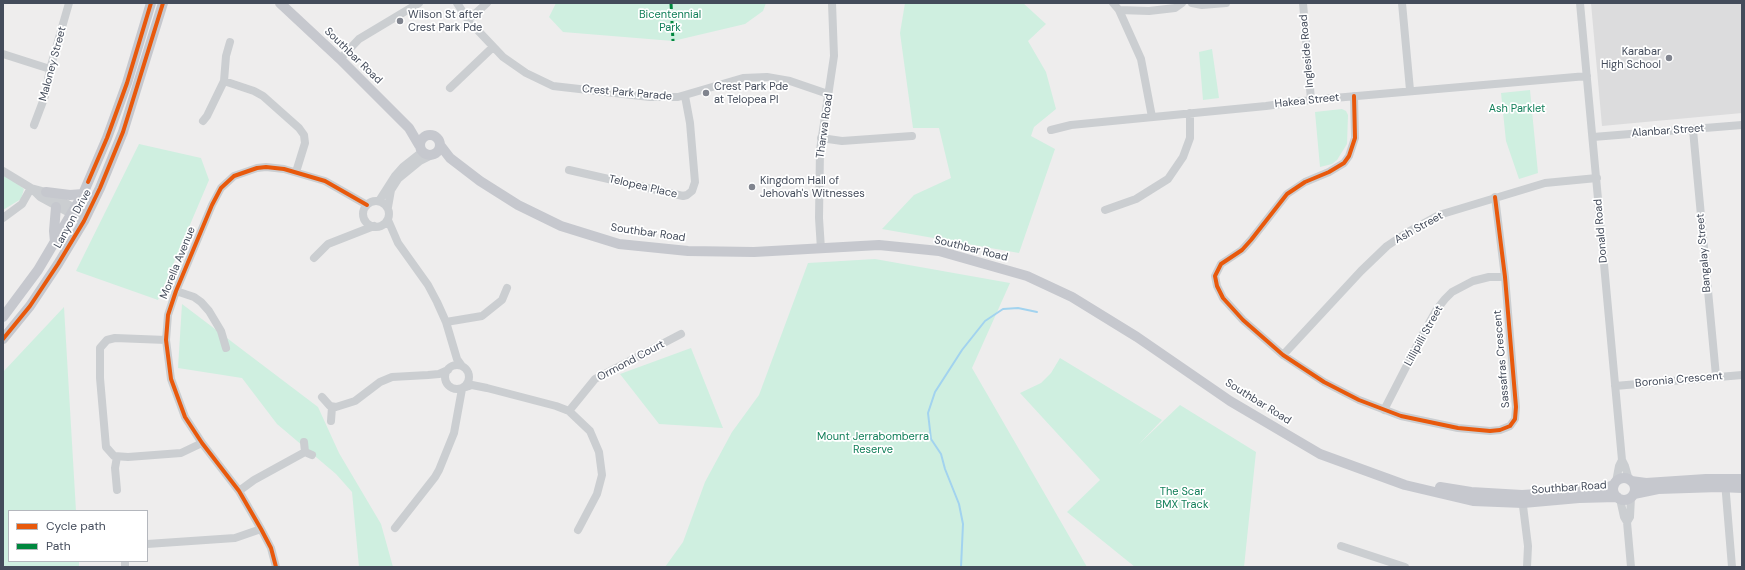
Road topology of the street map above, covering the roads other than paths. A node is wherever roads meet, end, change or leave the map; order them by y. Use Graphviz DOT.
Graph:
graph roads {
  1 [pos="69,3"];
  2 [pos="151,3"];
  3 [pos="163,3"];
  4 [pos="280,3"];
  5 [pos="419,3"];
  6 [pos="457,3"];
  7 [pos="487,3"];
  8 [pos="832,3"];
  9 [pos="1113,3"];
  10 [pos="1182,3"];
  11 [pos="1192,3"];
  12 [pos="1226,3"];
  13 [pos="1303,3"];
  14 [pos="1402,3"];
  15 [pos="1580,3"];
  16 [pos="1119,10"];
  17 [pos="468,20"];
  18 [pos="230,42"];
  19 [pos="493,47"];
  20 [pos="3,54"];
  21 [pos="340,59"];
  22 [pos="50,68"];
  23 [pos="1587,76"];
  24 [pos="224,81"];
  25 [pos="450,88"];
  26 [pos="1410,90"];
  27 [pos="828,94"];
  28 [pos="686,96"];
  29 [pos="1354,96"];
  30 [pos="1311,100"];
  31 [pos="1190,113"];
  32 [pos="1152,117"];
  33 [pos="203,120"];
  34 [pos="34,124"];
  35 [pos="1742,125"];
  36 [pos="409,128"];
  37 [pos="1051,130"];
  38 [pos="1693,130"];
  39 [pos="427,136"];
  40 [pos="912,136"];
  41 [pos="1593,137"];
  42 [pos="821,138"];
  43 [pos="429,150"];
  44 [pos="569,170"];
  45 [pos="3,171"];
  46 [pos="296,172"];
  47 [pos="1597,178"];
  48 [pos="31,188"];
  49 [pos="46,192"];
  50 [pos="83,194"];
  51 [pos="1495,197"];
  52 [pos="379,201"];
  53 [pos="56,207"];
  54 [pos="365,207"];
  55 [pos="388,207"];
  56 [pos="1104,210"];
  57 [pos="73,212"];
  58 [pos="3,218"];
  59 [pos="85,218"];
  60 [pos="374,225"];
  61 [pos="55,242"];
  62 [pos="821,249"];
  63 [pos="314,258"];
  64 [pos="1505,277"];
  65 [pos="507,288"];
  66 [pos="176,291"];
  67 [pos="3,317"];
  68 [pos="446,322"];
  69 [pos="681,334"];
  70 [pos="3,339"];
  71 [pos="166,340"];
  72 [pos="452,344"];
  73 [pos="226,348"];
  74 [pos="1283,355"];
  75 [pos="449,368"];
  76 [pos="465,369"];
  77 [pos="1742,374"];
  78 [pos="428,375"];
  79 [pos="1716,376"];
  80 [pos="448,385"];
  81 [pos="1615,386"];
  82 [pos="464,388"];
  83 [pos="487,388"];
  84 [pos="322,398"];
  85 [pos="332,407"];
  86 [pos="458,408"];
  87 [pos="1384,410"];
  88 [pos="569,411"];
  89 [pos="331,421"];
  90 [pos="304,442"];
  91 [pos="202,443"];
  92 [pos="117,457"];
  93 [pos="1622,460"];
  94 [pos="1742,479"];
  95 [pos="1630,481"];
  96 [pos="1725,483"];
  97 [pos="1615,484"];
  98 [pos="1742,488"];
  99 [pos="117,490"];
  100 [pos="238,491"];
  101 [pos="1632,496"];
  102 [pos="1619,498"];
  103 [pos="1523,499"];
  104 [pos="1627,522"];
  105 [pos="395,528"];
  106 [pos="262,529"];
  107 [pos="578,530"];
  108 [pos="148,544"];
  109 [pos="1341,546"];
  110 [pos="276,567"];
  111 [pos="1405,567"];
  112 [pos="1527,567"];
  113 [pos="1631,567"];
  114 [pos="1732,567"];
  1 -- 22 [label="street, Maloney Street"];
  2 -- 50 [label="main road, Lanyon Drive"];
  3 -- 59 [label="main road, Lanyon Drive"];
  4 -- 21 [label="main road, Southbar Road"];
  5 -- 21 [label="street"];
  6 -- 17 [label="street, Crest Park Parade"];
  7 -- 17 [label="street"];
  8 -- 27 [label="street, Tharwa Road"];
  9 -- 16 [label="street"];
  10 -- 16 [label="street"];
  11 -- 12 [label="street"];
  13 -- 30 [label="street, Ingleside Road"];
  14 -- 26 [label="street"];
  15 -- 23 [label="street, Donald Road"];
  16 -- 32 [label="street"];
  17 -- 19 [label="street, Crest Park Parade"];
  18 -- 24 [label="street"];
  19 -- 25 [label="street"];
  19 -- 28 [label="street, Crest Park Parade"];
  20 -- 22 [label="street"];
  21 -- 36 [label="main road, Southbar Road"];
  22 -- 34 [label="street, Maloney Street"];
  23 -- 26 [label="street, Hakea Street"];
  23 -- 41 [label="street, Donald Road"];
  24 -- 33 [label="street"];
  24 -- 46 [label="street"];
  26 -- 29 [label="street, Hakea Street"];
  27 -- 28 [label="street, Crest Park Parade"];
  27 -- 42 [label="street, Tharwa Road"];
  28 -- 44 [label="street, Telopea Place"];
  29 -- 30 [label="street, Hakea Street"];
  29 -- 74 [label="street, Sassafras Crescent"];
  30 -- 31 [label="street, Hakea Street"];
  31 -- 32 [label="street, Hakea Street"];
  31 -- 56 [label="street"];
  32 -- 37 [label="street, Hakea Street"];
  35 -- 38 [label="street, Alanbar Street"];
  36 -- 39 [label="main road, Southbar Road"];
  36 -- 43 [label="main road, Southbar Road"];
  38 -- 41 [label="street, Alanbar Street"];
  38 -- 79 [label="street, Bangalay Street"];
  39 -- 43 [label="main road"];
  39 -- 43 [label="main road, Southbar Road"];
  40 -- 42 [label="street"];
  41 -- 47 [label="street, Donald Road"];
  42 -- 62 [label="street, Tharwa Road"];
  43 -- 52 [label="street"];
  43 -- 55 [label="street"];
  43 -- 62 [label="main road, Southbar Road"];
  45 -- 48 [label="street"];
  46 -- 54 [label="street, Morella Avenue"];
  46 -- 66 [label="street, Morella Avenue"];
  47 -- 51 [label="street, Ash Street"];
  47 -- 81 [label="street, Donald Road"];
  48 -- 49 [label="street"];
  48 -- 53 [label="street"];
  48 -- 58 [label="street"];
  49 -- 50 [label="main road"];
  49 -- 57 [label="street"];
  50 -- 57 [label="main road, Lanyon Drive"];
  51 -- 64 [label="street, Sassafras Crescent"];
  51 -- 74 [label="street, Ash Street"];
  52 -- 54 [label="street"];
  52 -- 55 [label="street"];
  53 -- 57 [label="street"];
  53 -- 61 [label="main road"];
  54 -- 60 [label="street"];
  55 -- 60 [label="street"];
  57 -- 59 [label="street"];
  57 -- 61 [label="main road, Lanyon Drive"];
  59 -- 70 [label="main road, Lanyon Drive"];
  60 -- 63 [label="street"];
  60 -- 68 [label="street"];
  61 -- 67 [label="main road, Lanyon Drive"];
  62 -- 103 [label="main road, Southbar Road"];
  64 -- 87 [label="street, Lillipilli Street"];
  64 -- 87 [label="street, Sassafras Crescent"];
  65 -- 68 [label="street"];
  66 -- 71 [label="street, Morella Avenue"];
  66 -- 73 [label="street"];
  68 -- 72 [label="street"];
  69 -- 88 [label="street, Ormond Court"];
  71 -- 91 [label="street, Morella Avenue"];
  71 -- 92 [label="street"];
  72 -- 75 [label="street"];
  72 -- 76 [label="street"];
  74 -- 87 [label="street, Sassafras Crescent"];
  75 -- 76 [label="street"];
  75 -- 78 [label="street"];
  75 -- 80 [label="street"];
  76 -- 82 [label="street"];
  76 -- 83 [label="street"];
  77 -- 79 [label="street, Boronia Crescent"];
  78 -- 80 [label="street"];
  78 -- 85 [label="street"];
  79 -- 81 [label="street, Boronia Crescent"];
  80 -- 82 [label="street"];
  80 -- 86 [label="street"];
  81 -- 93 [label="street, Donald Road"];
  82 -- 83 [label="street"];
  82 -- 86 [label="street"];
  83 -- 88 [label="street"];
  84 -- 85 [label="street"];
  85 -- 89 [label="street"];
  86 -- 105 [label="street"];
  88 -- 107 [label="street"];
  90 -- 100 [label="street"];
  91 -- 92 [label="street"];
  91 -- 100 [label="street, Morella Avenue"];
  92 -- 99 [label="street"];
  93 -- 95 [label="street, Donald Road"];
  93 -- 97 [label="street, Donald Road"];
  94 -- 96 [label="main road"];
  95 -- 96 [label="main road"];
  95 -- 97 [label="main road"];
  95 -- 101 [label="main road"];
  96 -- 98 [label="main road"];
  96 -- 101 [label="main road"];
  96 -- 114 [label="street"];
  97 -- 102 [label="main road"];
  97 -- 103 [label="main road, Southbar Road"];
  100 -- 106 [label="street, Morella Avenue"];
  101 -- 102 [label="main road"];
  101 -- 104 [label="street"];
  102 -- 103 [label="main road, Southbar Road"];
  102 -- 104 [label="street"];
  103 -- 112 [label="street"];
  104 -- 113 [label="street"];
  106 -- 108 [label="street"];
  106 -- 110 [label="street, Morella Avenue"];
  109 -- 111 [label="street"];
}
